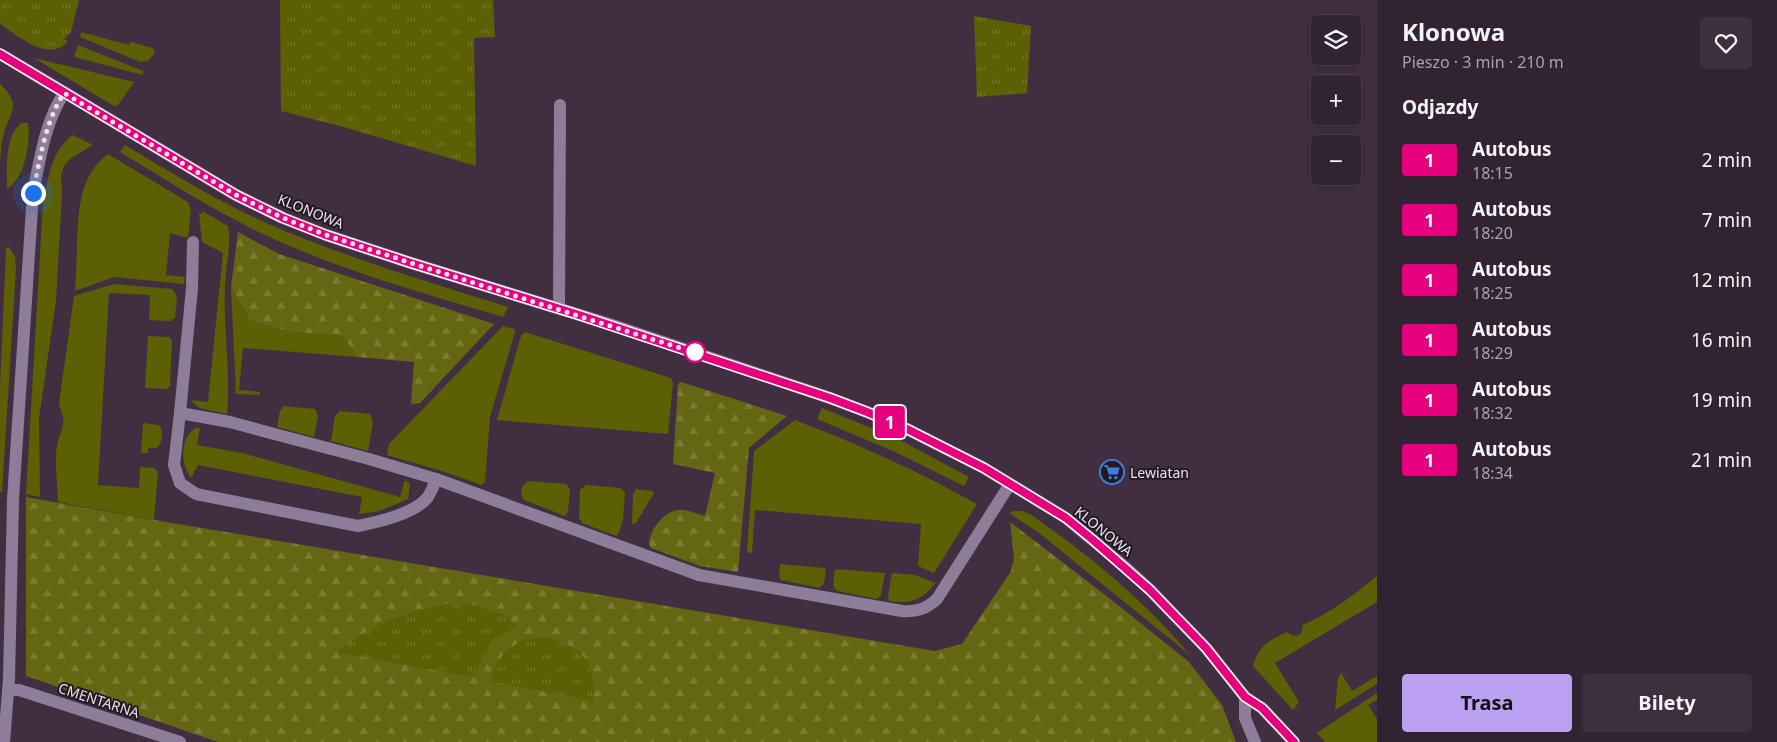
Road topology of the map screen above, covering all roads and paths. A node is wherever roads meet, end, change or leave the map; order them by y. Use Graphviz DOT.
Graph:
graph roads {
  1 [pos="0,54"];
  2 [pos="64,93"];
  3 [pos="560,105"];
  4 [pos="193,242"];
  5 [pos="559,308"];
  6 [pos="180,413"];
  7 [pos="436,479"];
  8 [pos="1010,484"];
  9 [pos="8,690"];
  10 [pos="1245,697"];
  11 [pos="4,742"];
  12 [pos="180,742"];
  13 [pos="1255,742"];
  14 [pos="1294,742"];
  1 -- 2 [label="street, KLONOWA"];
  2 -- 5 [label="street, KLONOWA"];
  2 -- 9 [label="street"];
  3 -- 5 [label="street"];
  4 -- 6 [label="street"];
  5 -- 8 [label="street, KLONOWA"];
  6 -- 7 [label="street"];
  6 -- 7 [label="street"];
  7 -- 8 [label="street"];
  8 -- 10 [label="street, KLONOWA"];
  9 -- 11 [label="street"];
  9 -- 12 [label="street, CMENTARNA"];
  10 -- 13 [label="street"];
  10 -- 14 [label="street, KLONOWA"];
}
